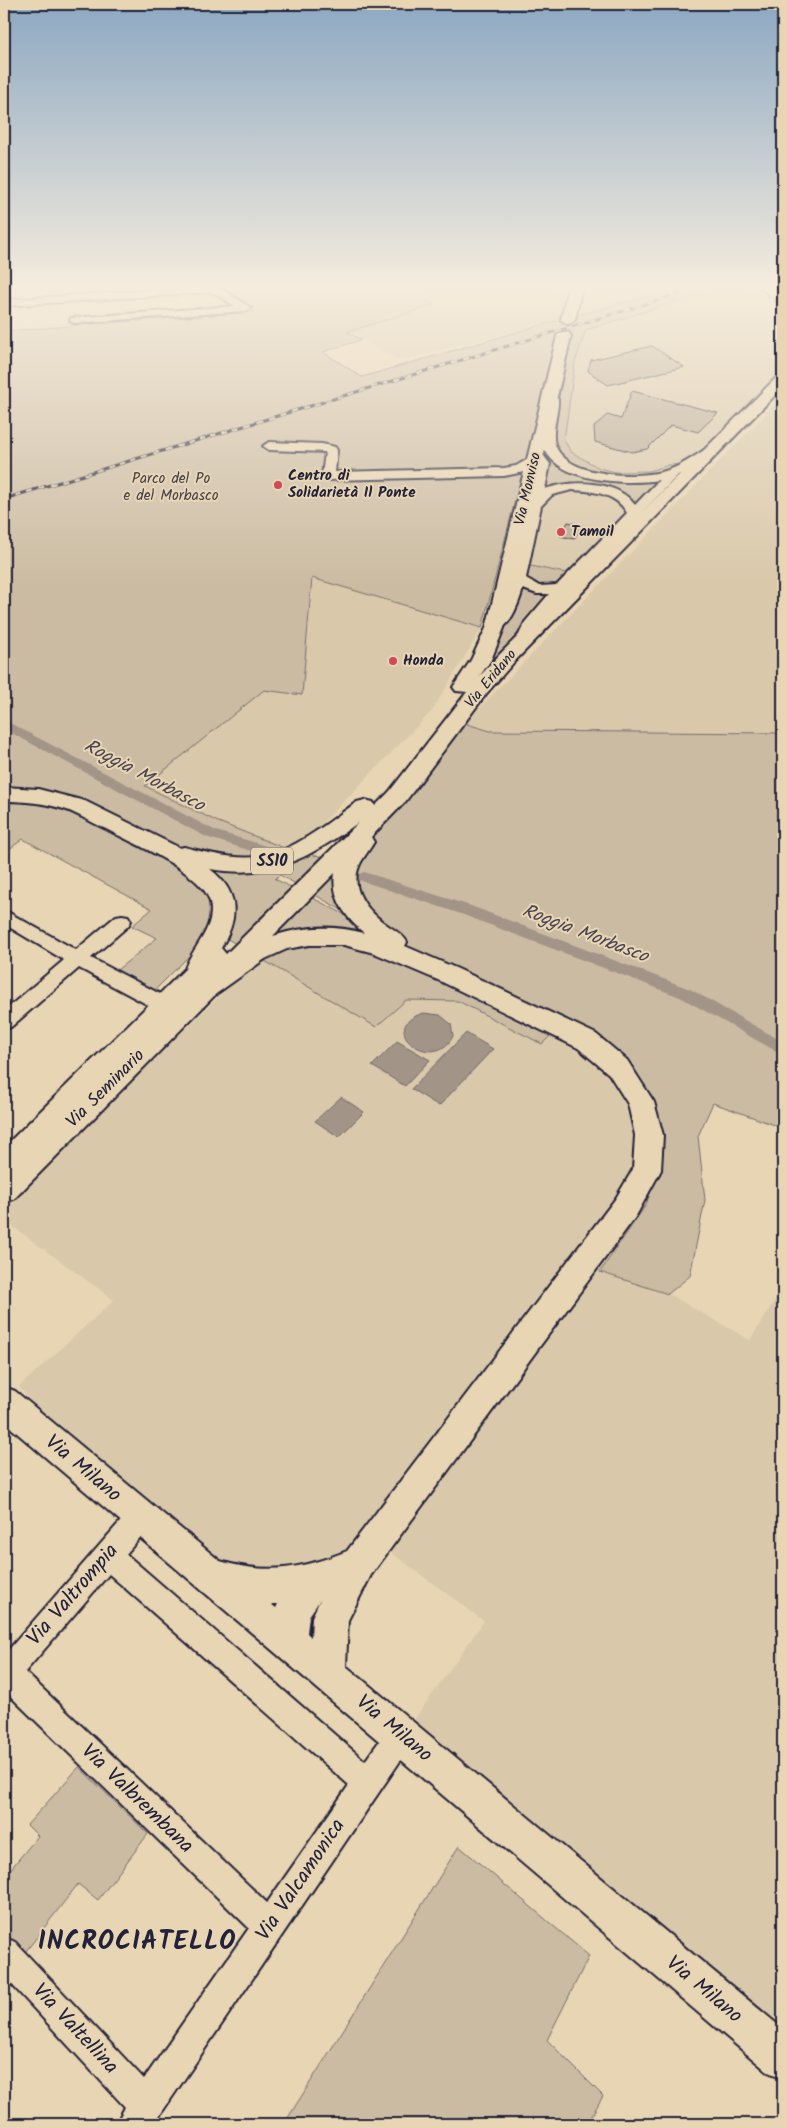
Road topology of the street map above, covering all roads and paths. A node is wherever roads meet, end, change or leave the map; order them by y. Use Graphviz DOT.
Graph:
graph roads {
  1 [pos="552,386"];
  2 [pos="776,386"];
  3 [pos="551,392"];
  4 [pos="269,446"];
  5 [pos="717,447"];
  6 [pos="536,457"];
  7 [pos="504,472"];
  8 [pos="673,473"];
  9 [pos="529,485"];
  10 [pos="536,504"];
  11 [pos="634,514"];
  12 [pos="519,579"];
  13 [pos="561,589"];
  14 [pos="492,635"];
  15 [pos="522,643"];
  16 [pos="4,794"];
  17 [pos="397,797"];
  18 [pos="365,807"];
  19 [pos="166,850"];
  20 [pos="4,916"];
  21 [pos="122,921"];
  22 [pos="77,959"];
  23 [pos="449,975"];
  24 [pos="200,982"];
  25 [pos="156,1001"];
  26 [pos="4,1022"];
  27 [pos="4,1164"];
  28 [pos="4,1191"];
  29 [pos="4,1402"];
  30 [pos="141,1517"];
  31 [pos="108,1555"];
  32 [pos="358,1563"];
  33 [pos="211,1576"];
  34 [pos="314,1581"];
  35 [pos="330,1617"];
  36 [pos="289,1641"];
  37 [pos="5,1672"];
  38 [pos="328,1674"];
  39 [pos="401,1736"];
  40 [pos="367,1782"];
  41 [pos="270,1927"];
  42 [pos="4,1953"];
  43 [pos="783,2057"];
  44 [pos="139,2115"];
  1 -- 3 [label="main road, Via Monviso"];
  2 -- 5 [label="main road, Via Eridano"];
  3 -- 6 [label="main road, Via Monviso"];
  3 -- 8 [label="street"];
  4 -- 7 [label="street"];
  5 -- 8 [label="street"];
  5 -- 15 [label="main road, Via Eridano"];
  6 -- 7 [label="street"];
  6 -- 9 [label="main road, Via Monviso"];
  6 -- 10 [label="street"];
  7 -- 9 [label="street"];
  8 -- 11 [label="street"];
  9 -- 14 [label="main road, Via Monviso"];
  10 -- 11 [label="street"];
  10 -- 12 [label="street"];
  11 -- 13 [label="street"];
  12 -- 13 [label="street"];
  12 -- 14 [label="street"];
  13 -- 15 [label="street"];
  14 -- 18 [label="main road, Via Eridano"];
  15 -- 17 [label="main road, Via Eridano"];
  16 -- 19 [label="main road"];
  17 -- 23 [label="main road"];
  17 -- 24 [label="main road, Via Eridano"];
  18 -- 19 [label="main road, SS10"];
  18 -- 24 [label="main road, Via Eridano"];
  19 -- 24 [label="main road"];
  20 -- 22 [label="street"];
  21 -- 22 [label="street"];
  22 -- 25 [label="street"];
  22 -- 26 [label="street"];
  23 -- 24 [label="main road"];
  23 -- 32 [label="main road"];
  24 -- 27 [label="main road, Via Seminario"];
  24 -- 28 [label="main road, Via Seminario"];
  29 -- 30 [label="main road, Via Milano"];
  30 -- 31 [label="street, Via Valtrompia"];
  30 -- 33 [label="main road, Via Milano"];
  31 -- 37 [label="street, Via Valtrompia"];
  31 -- 40 [label="street"];
  32 -- 34 [label="main road"];
  32 -- 35 [label="main road"];
  33 -- 34 [label="main road"];
  33 -- 36 [label="main road, Via Milano"];
  34 -- 36 [label="main road"];
  35 -- 36 [label="main road"];
  35 -- 38 [label="main road"];
  36 -- 38 [label="main road, Via Milano"];
  37 -- 41 [label="street, Via Valbrembana"];
  38 -- 39 [label="main road, Via Milano"];
  39 -- 40 [label="street, Via Valcamonica"];
  39 -- 43 [label="main road, Via Milano"];
  40 -- 41 [label="street, Via Valcamonica"];
  41 -- 44 [label="street, Via Valcamonica"];
  42 -- 44 [label="street, Via Valtellina"];
}
